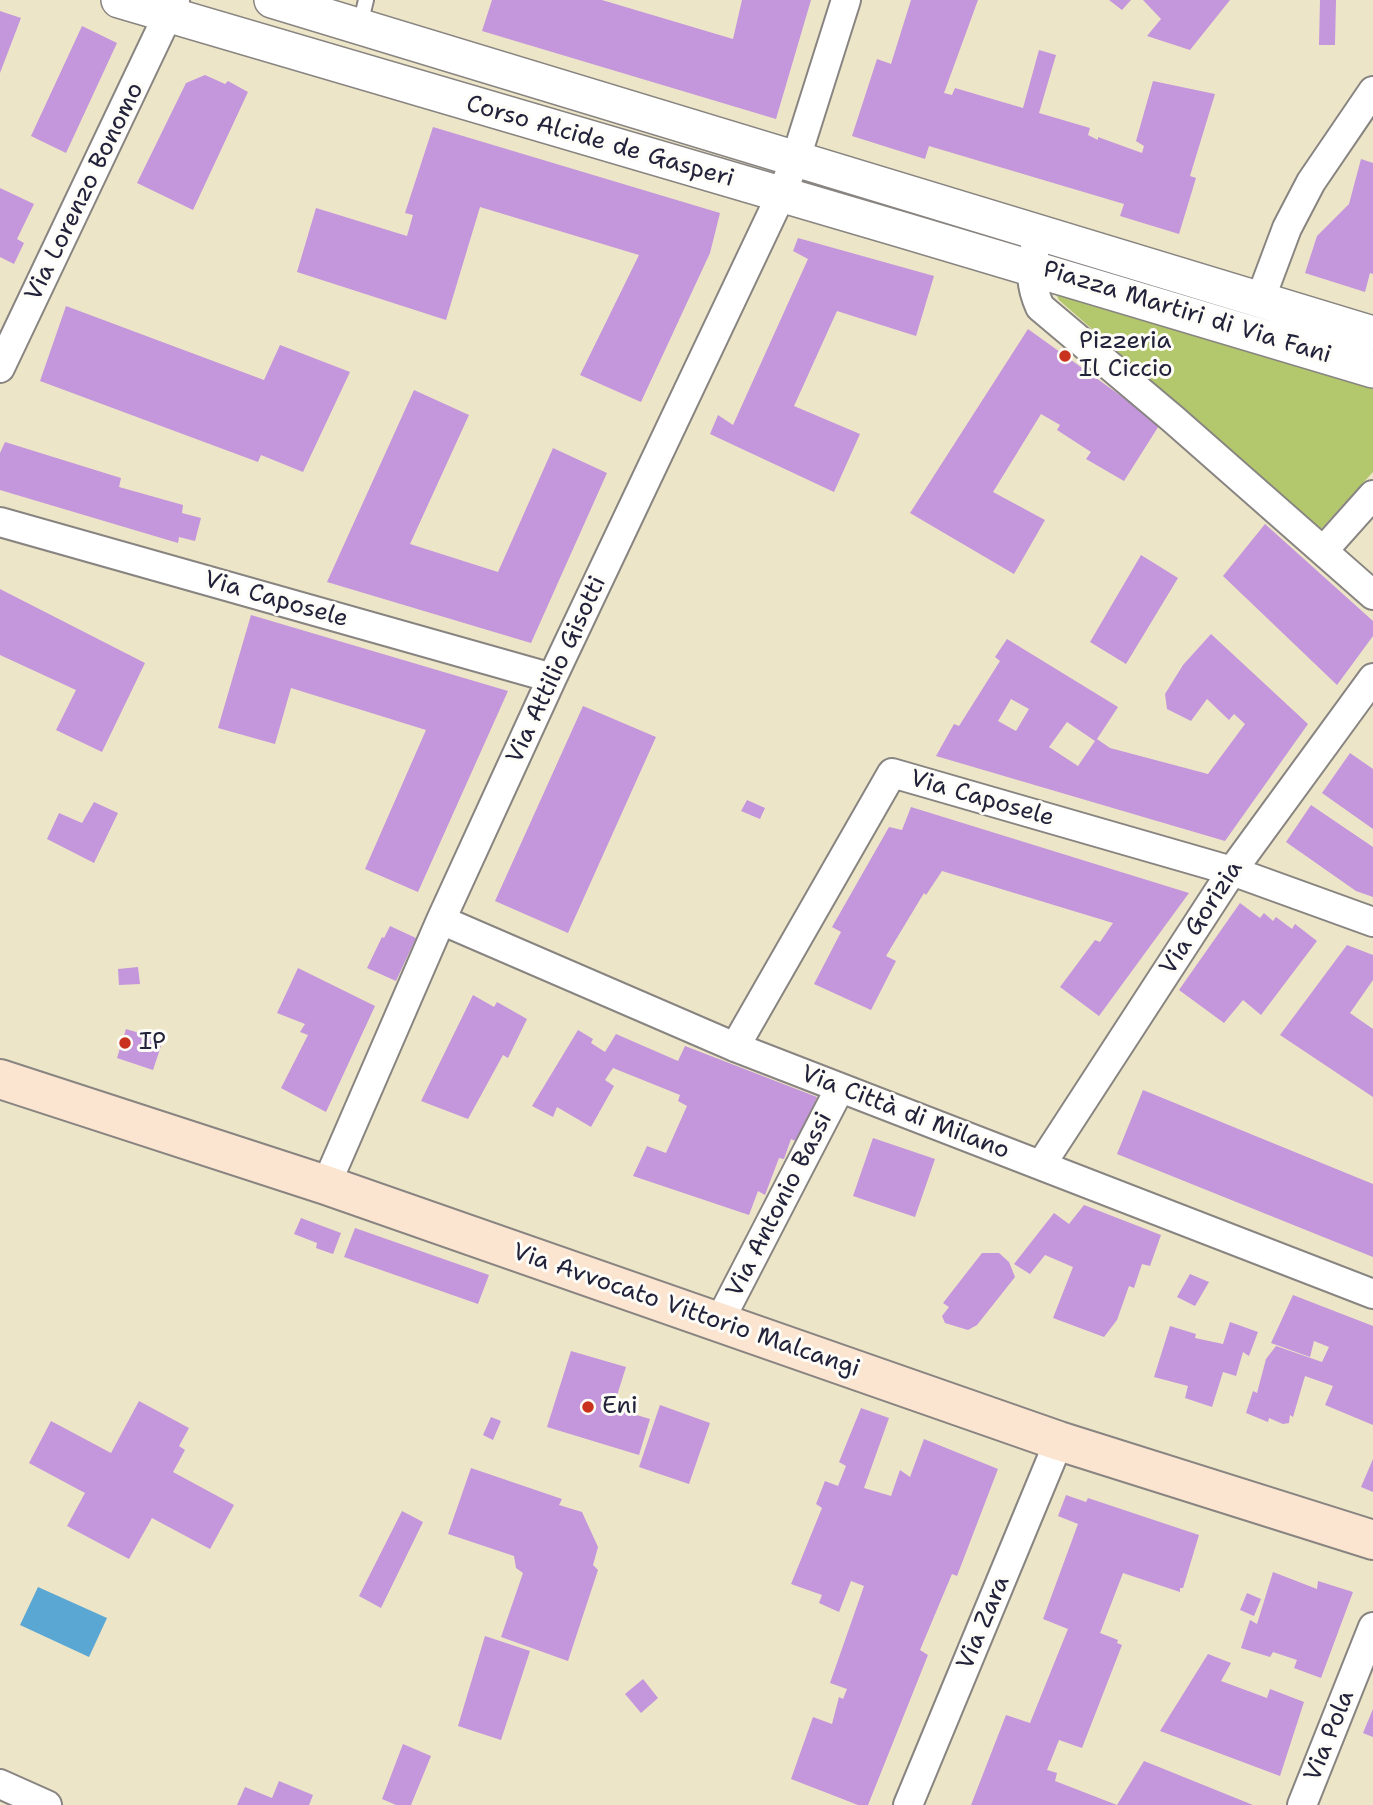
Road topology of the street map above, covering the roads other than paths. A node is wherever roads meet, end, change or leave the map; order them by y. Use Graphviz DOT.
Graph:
graph roads {
  1 [pos="119,0"];
  2 [pos="272,0"];
  3 [pos="846,0"];
  4 [pos="172,8"];
  5 [pos="363,13"];
  6 [pos="1373,91"];
  7 [pos="796,158"];
  8 [pos="781,195"];
  9 [pos="1034,250"];
  10 [pos="1260,300"];
  11 [pos="1373,334"];
  12 [pos="0,368"];
  13 [pos="1373,370"];
  14 [pos="1373,495"];
  15 [pos="0,522"];
  16 [pos="1323,551"];
  17 [pos="1373,595"];
  18 [pos="552,678"];
  19 [pos="1373,678"];
  20 [pos="1232,871"];
  21 [pos="441,920"];
  22 [pos="1373,922"];
  23 [pos="735,1047"];
  24 [pos="0,1079"];
  25 [pos="840,1088"];
  26 [pos="1041,1165"];
  27 [pos="326,1185"];
  28 [pos="1373,1294"];
  29 [pos="719,1322"];
  30 [pos="1059,1441"];
  31 [pos="1373,1540"];
  32 [pos="1373,1627"];
  33 [pos="0,1784"];
  34 [pos="47,1805"];
  35 [pos="908,1805"];
  36 [pos="1302,1805"];
  1 -- 4 [label="street, Corso Alcide de Gasperi"];
  2 -- 5 [label="street, Corso Alcide de Gasperi"];
  3 -- 7 [label="street, Via Attilio Gisotti"];
  4 -- 8 [label="street, Corso Alcide de Gasperi"];
  4 -- 12 [label="street, Via Lorenzo Bonomo"];
  5 -- 7 [label="street, Corso Alcide de Gasperi"];
  6 -- 10 [label="street"];
  7 -- 8 [label="street, Via Attilio Gisotti"];
  7 -- 9 [label="street, Corso Alcide de Gasperi"];
  8 -- 9 [label="street, Corso Alcide de Gasperi"];
  8 -- 18 [label="street, Via Attilio Gisotti"];
  9 -- 10 [label="street, Piazza Martiri di Via Fani"];
  9 -- 13 [label="street, Piazza Martiri di Via Fani"];
  9 -- 16 [label="street, Piazza Martiri di Via Fani"];
  10 -- 11 [label="street, Piazza Martiri di Via Fani"];
  14 -- 16 [label="street"];
  15 -- 18 [label="street, Via Caposele"];
  16 -- 17 [label="street, Piazza Martiri di Via Fani"];
  18 -- 21 [label="street, Via Attilio Gisotti"];
  19 -- 20 [label="street, Via Gorizia"];
  20 -- 22 [label="street, Via Caposele"];
  20 -- 23 [label="street, Via Caposele"];
  20 -- 26 [label="street, Via Gorizia"];
  21 -- 23 [label="street, Via Città di Milano"];
  21 -- 27 [label="street, Via Attilio Gisotti"];
  23 -- 25 [label="street, Via Città di Milano"];
  24 -- 27 [label="main road, Via Avvocato Vittorio Malcangi"];
  25 -- 26 [label="street, Via Città di Milano"];
  25 -- 29 [label="street, Via Antonio Bassi"];
  26 -- 28 [label="street, Via Città di Milano"];
  27 -- 29 [label="main road, Via Avvocato Vittorio Malcangi"];
  29 -- 30 [label="main road, Via Avvocato Vittorio Malcangi"];
  30 -- 31 [label="main road, Via Avvocato Vittorio Malcangi"];
  30 -- 35 [label="street, Via Zara"];
  32 -- 36 [label="street, Via Pola"];
  33 -- 34 [label="street"];
}
